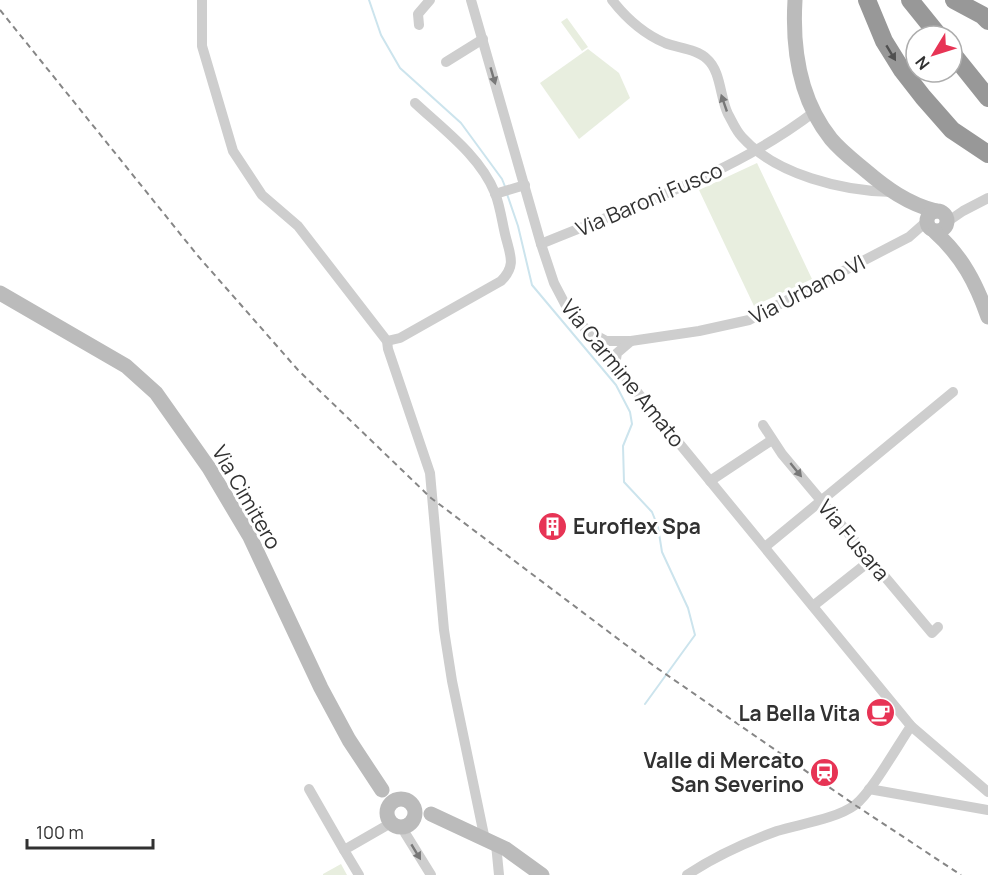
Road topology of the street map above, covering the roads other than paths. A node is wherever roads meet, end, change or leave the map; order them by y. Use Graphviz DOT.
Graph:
graph roads {
  1 [pos="202,0"];
  2 [pos="430,0"];
  3 [pos="471,0"];
  4 [pos="612,0"];
  5 [pos="795,0"];
  6 [pos="867,0"];
  7 [pos="910,0"];
  8 [pos="954,0"];
  9 [pos="988,21"];
  10 [pos="929,24"];
  11 [pos="419,25"];
  12 [pos="483,39"];
  13 [pos="446,62"];
  14 [pos="964,67"];
  15 [pos="988,98"];
  16 [pos="415,103"];
  17 [pos="814,112"];
  18 [pos="756,151"];
  19 [pos="988,154"];
  20 [pos="520,187"];
  21 [pos="892,192"];
  22 [pos="498,194"];
  23 [pos="988,198"];
  24 [pos="935,220"];
  25 [pos="541,244"];
  26 [pos="0,294"];
  27 [pos="988,317"];
  28 [pos="387,341"];
  29 [pos="631,341"];
  30 [pos="605,346"];
  31 [pos="617,353"];
  32 [pos="615,365"];
  33 [pos="953,392"];
  34 [pos="764,425"];
  35 [pos="772,440"];
  36 [pos="710,481"];
  37 [pos="820,501"];
  38 [pos="765,547"];
  39 [pos="871,560"];
  40 [pos="813,606"];
  41 [pos="938,627"];
  42 [pos="911,726"];
  43 [pos="309,789"];
  44 [pos="869,789"];
  45 [pos="988,792"];
  46 [pos="399,804"];
  47 [pos="988,810"];
  48 [pos="430,814"];
  49 [pos="403,823"];
  50 [pos="490,842"];
  51 [pos="344,850"];
  52 [pos="359,875"];
  53 [pos="431,875"];
  54 [pos="500,875"];
  55 [pos="542,875"];
  56 [pos="687,875"];
  1 -- 28 [label="street"];
  2 -- 11 [label="street"];
  3 -- 12 [label="street, Via Carmine Amato"];
  18 -- 4 [label="street, one-way"];
  5 -- 17 [label="main road"];
  6 -- 19 [label="highway, one-way"];
  7 -- 10 [label="highway"];
  8 -- 9 [label="highway"];
  12 -- 13 [label="street"];
  12 -- 20 [label="street, Via Carmine Amato, one-way"];
  14 -- 15 [label="highway"];
  16 -- 22 [label="street"];
  17 -- 18 [label="street, Via Baroni Fusco"];
  17 -- 21 [label="main road"];
  18 -- 21 [label="street"];
  18 -- 25 [label="street, Via Baroni Fusco"];
  20 -- 22 [label="street"];
  20 -- 25 [label="street, Via Carmine Amato"];
  21 -- 24 [label="main road"];
  22 -- 28 [label="street"];
  23 -- 24 [label="street, Via Urbano VI"];
  24 -- 27 [label="main road"];
  24 -- 29 [label="street, Via Urbano VI"];
  25 -- 30 [label="street, Via Carmine Amato"];
  26 -- 46 [label="main road, Via Cimitero"];
  28 -- 50 [label="street"];
  29 -- 30 [label="street, Via Urbano VI"];
  29 -- 31 [label="street"];
  30 -- 31 [label="street"];
  30 -- 32 [label="street, Via Carmine Amato"];
  31 -- 32 [label="street"];
  32 -- 36 [label="street, Via Carmine Amato"];
  33 -- 37 [label="street"];
  34 -- 35 [label="street, Via Fusara"];
  35 -- 36 [label="street"];
  35 -- 37 [label="street, Via Fusara, one-way"];
  36 -- 38 [label="street, Via Carmine Amato"];
  37 -- 38 [label="street"];
  37 -- 39 [label="street, Via Fusara"];
  38 -- 40 [label="street, Via Carmine Amato"];
  39 -- 40 [label="street"];
  39 -- 41 [label="street, Via Fusara"];
  40 -- 42 [label="street, Via Carmine Amato"];
  42 -- 44 [label="street"];
  42 -- 45 [label="street, Via Carmine Amato"];
  43 -- 51 [label="street"];
  44 -- 47 [label="street"];
  44 -- 56 [label="street"];
  46 -- 48 [label="main road, Via Cimitero"];
  46 -- 49 [label="main road"];
  46 -- 49 [label="main road"];
  48 -- 49 [label="main road"];
  48 -- 50 [label="main road, Via Cimitero"];
  49 -- 51 [label="street"];
  49 -- 53 [label="street, one-way"];
  50 -- 54 [label="street"];
  50 -- 55 [label="main road, Via Cimitero"];
  51 -- 52 [label="street"];
}
